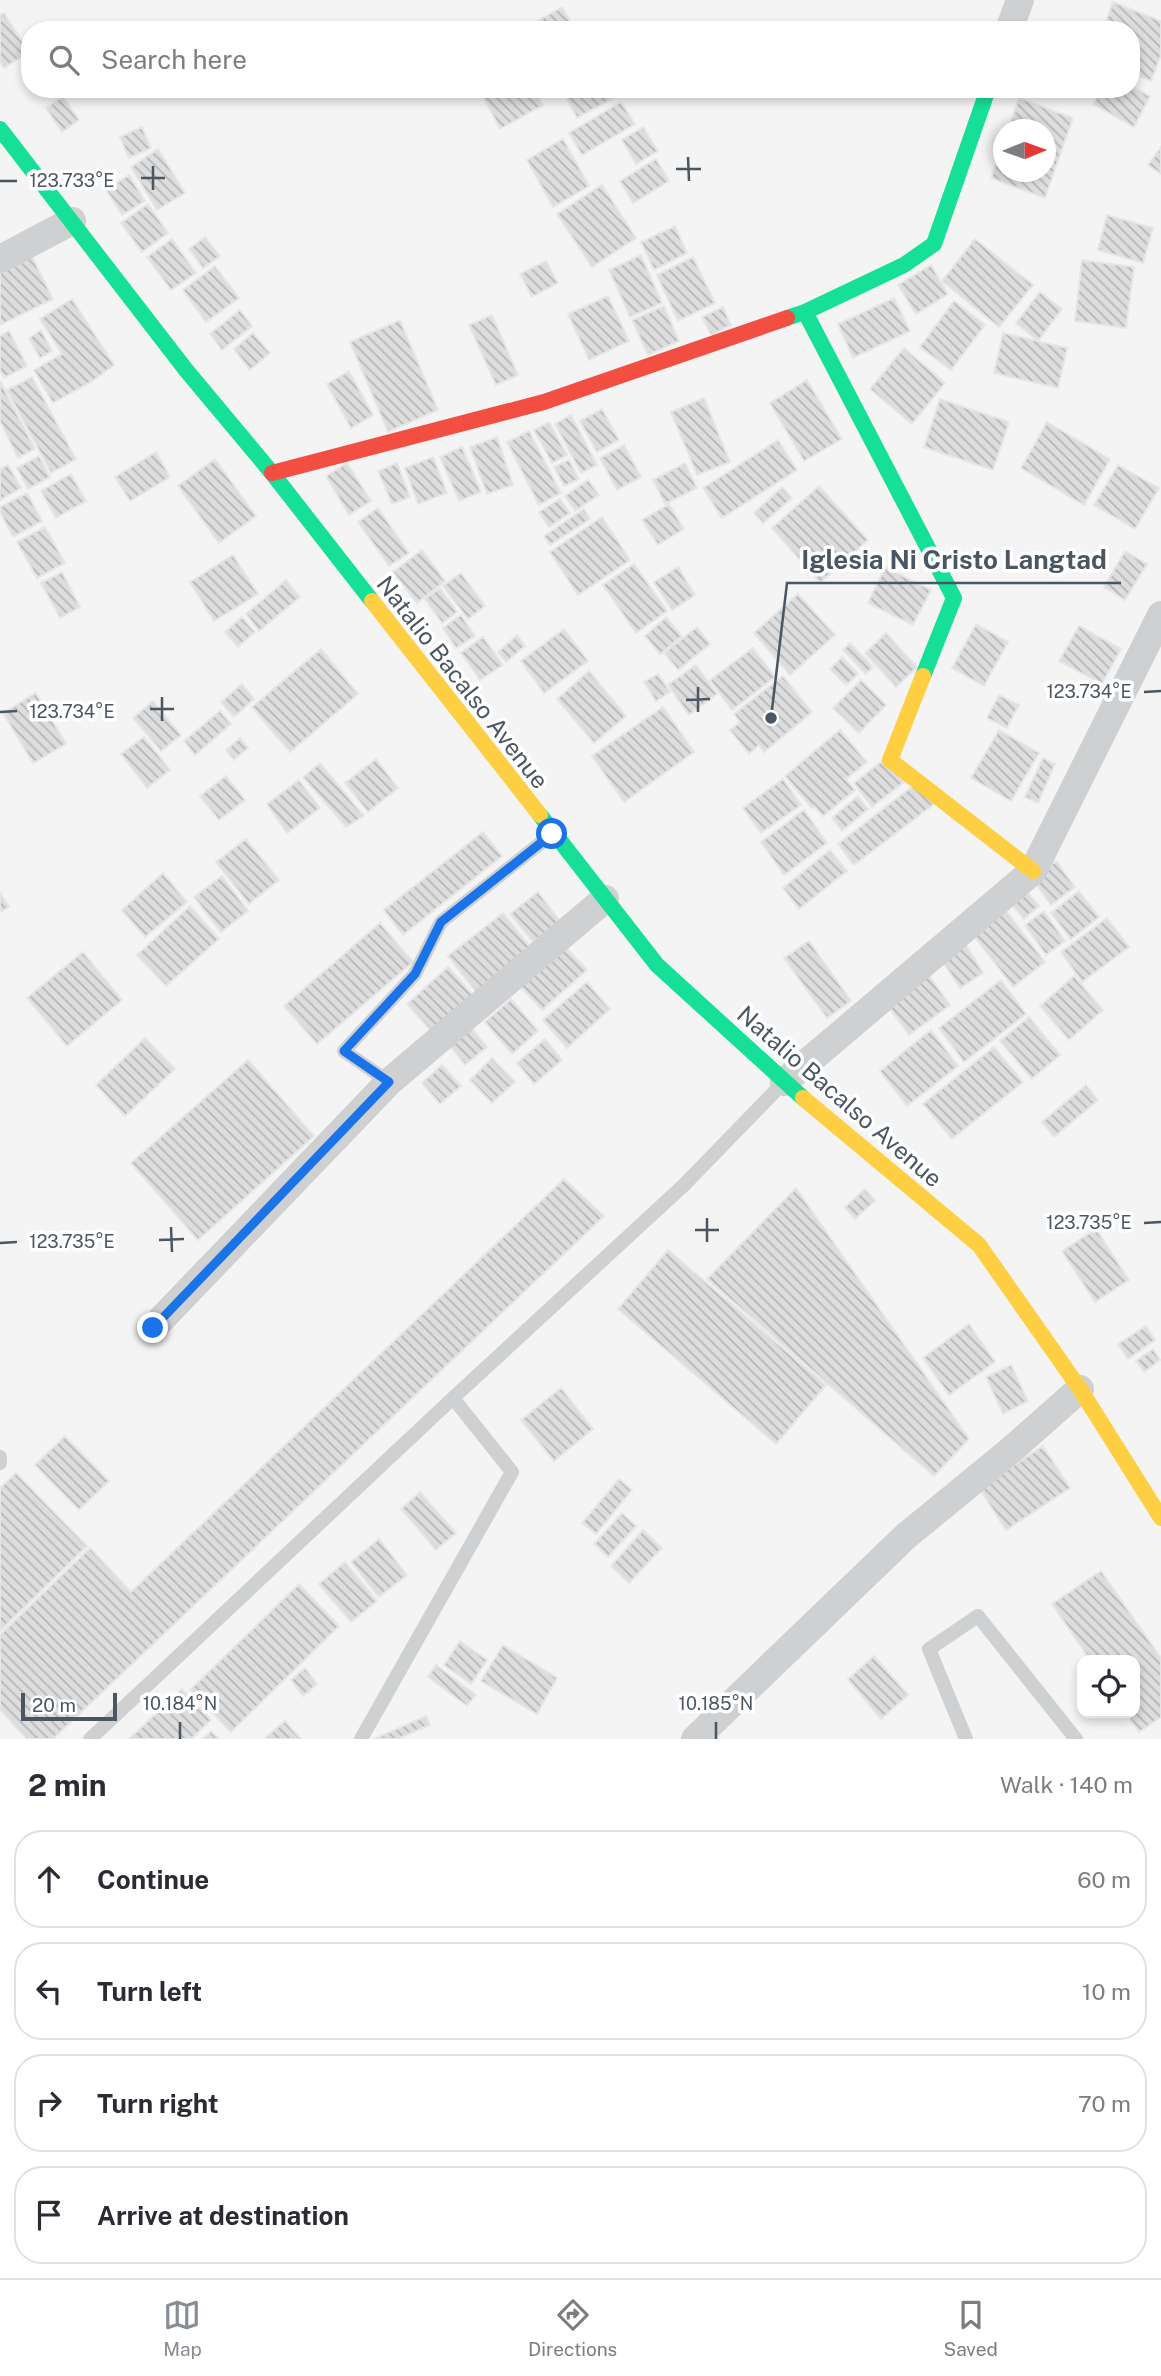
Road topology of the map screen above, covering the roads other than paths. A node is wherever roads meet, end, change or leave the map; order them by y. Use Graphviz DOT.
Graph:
graph roads {
  1 [pos="1020,0"];
  2 [pos="1012,21"];
  3 [pos="985,98"];
  4 [pos="0,129"];
  5 [pos="72,220"];
  6 [pos="0,259"];
  7 [pos="805,312"];
  8 [pos="272,473"];
  9 [pos="1161,615"];
  10 [pos="552,834"];
  11 [pos="1033,871"];
  12 [pos="605,899"];
  13 [pos="389,1082"];
  14 [pos="784,1082"];
  15 [pos="153,1328"];
  16 [pos="1080,1389"];
  17 [pos="453,1398"];
  18 [pos="0,1457"];
  19 [pos="0,1463"];
  20 [pos="1161,1518"];
  21 [pos="90,1739"];
  22 [pos="361,1739"];
  23 [pos="695,1739"];
  24 [pos="966,1739"];
  25 [pos="1076,1739"];
  1 -- 2 [label="street"];
  3 -- 7 [label="main road"];
  4 -- 5 [label="main road, Natalio Bacalso Avenue"];
  5 -- 6 [label="street"];
  5 -- 8 [label="main road, Natalio Bacalso Avenue"];
  7 -- 8 [label="main road"];
  7 -- 11 [label="main road"];
  8 -- 10 [label="main road, Natalio Bacalso Avenue"];
  9 -- 11 [label="street"];
  10 -- 12 [label="main road, Natalio Bacalso Avenue"];
  10 -- 13 [label="lane"];
  11 -- 14 [label="street"];
  12 -- 13 [label="street"];
  12 -- 14 [label="main road, Natalio Bacalso Avenue"];
  13 -- 15 [label="street"];
  14 -- 16 [label="main road, Natalio Bacalso Avenue"];
  14 -- 17 [label="lane"];
  16 -- 20 [label="main road, Natalio Bacalso Avenue"];
  16 -- 23 [label="street"];
  17 -- 21 [label="lane"];
  17 -- 22 [label="lane"];
  18 -- 19 [label="lane"];
  24 -- 25 [label="lane"];
}
